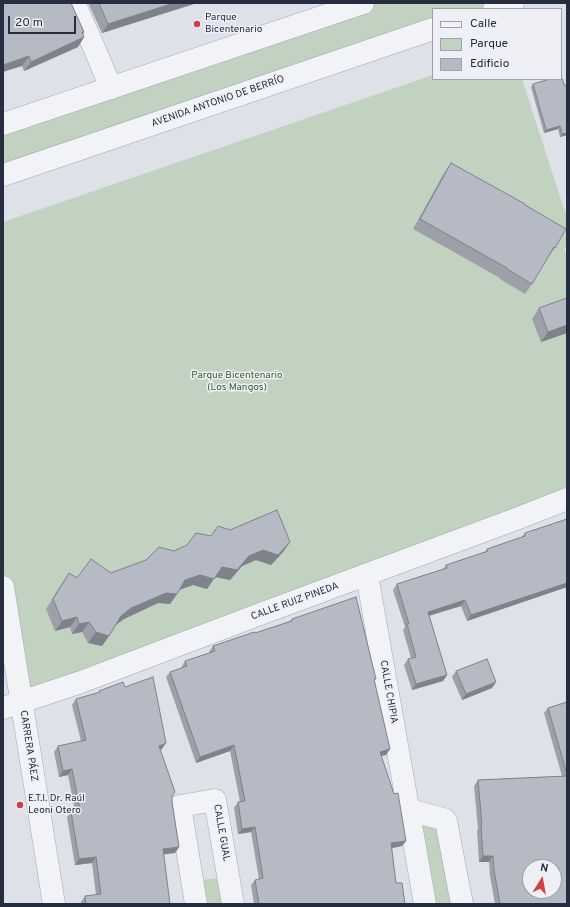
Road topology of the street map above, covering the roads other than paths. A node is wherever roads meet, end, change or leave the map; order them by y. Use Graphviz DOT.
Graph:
graph roads {
  1 [pos="74,3"];
  2 [pos="363,3"];
  3 [pos="513,3"];
  4 [pos="497,8"];
  5 [pos="432,29"];
  6 [pos="111,88"];
  7 [pos="3,124"];
  8 [pos="3,175"];
  9 [pos="567,499"];
  10 [pos="367,575"];
  11 [pos="3,587"];
  12 [pos="12,705"];
  13 [pos="409,810"];
  14 [pos="54,904"];
  15 [pos="196,904"];
  16 [pos="233,904"];
  17 [pos="425,904"];
  18 [pos="462,904"];
  1 -- 6 [label="street"];
  2 -- 6 [label="street"];
  3 -- 4 [label="street"];
  5 -- 8 [label="street, AVENIDA ANTONIO DE BERRÍO"];
  6 -- 7 [label="street"];
  9 -- 10 [label="street, CALLE RUIZ PINEDA"];
  10 -- 12 [label="street, CALLE RUIZ PINEDA"];
  10 -- 13 [label="street, CALLE CHIPIA"];
  11 -- 12 [label="street, CARRERA PÁEZ"];
  12 -- 14 [label="street, CARRERA PÁEZ"];
  13 -- 17 [label="street, CALLE CHIPIA"];
  13 -- 18 [label="street"];
  15 -- 16 [label="street, CALLE GUAL"];
}
